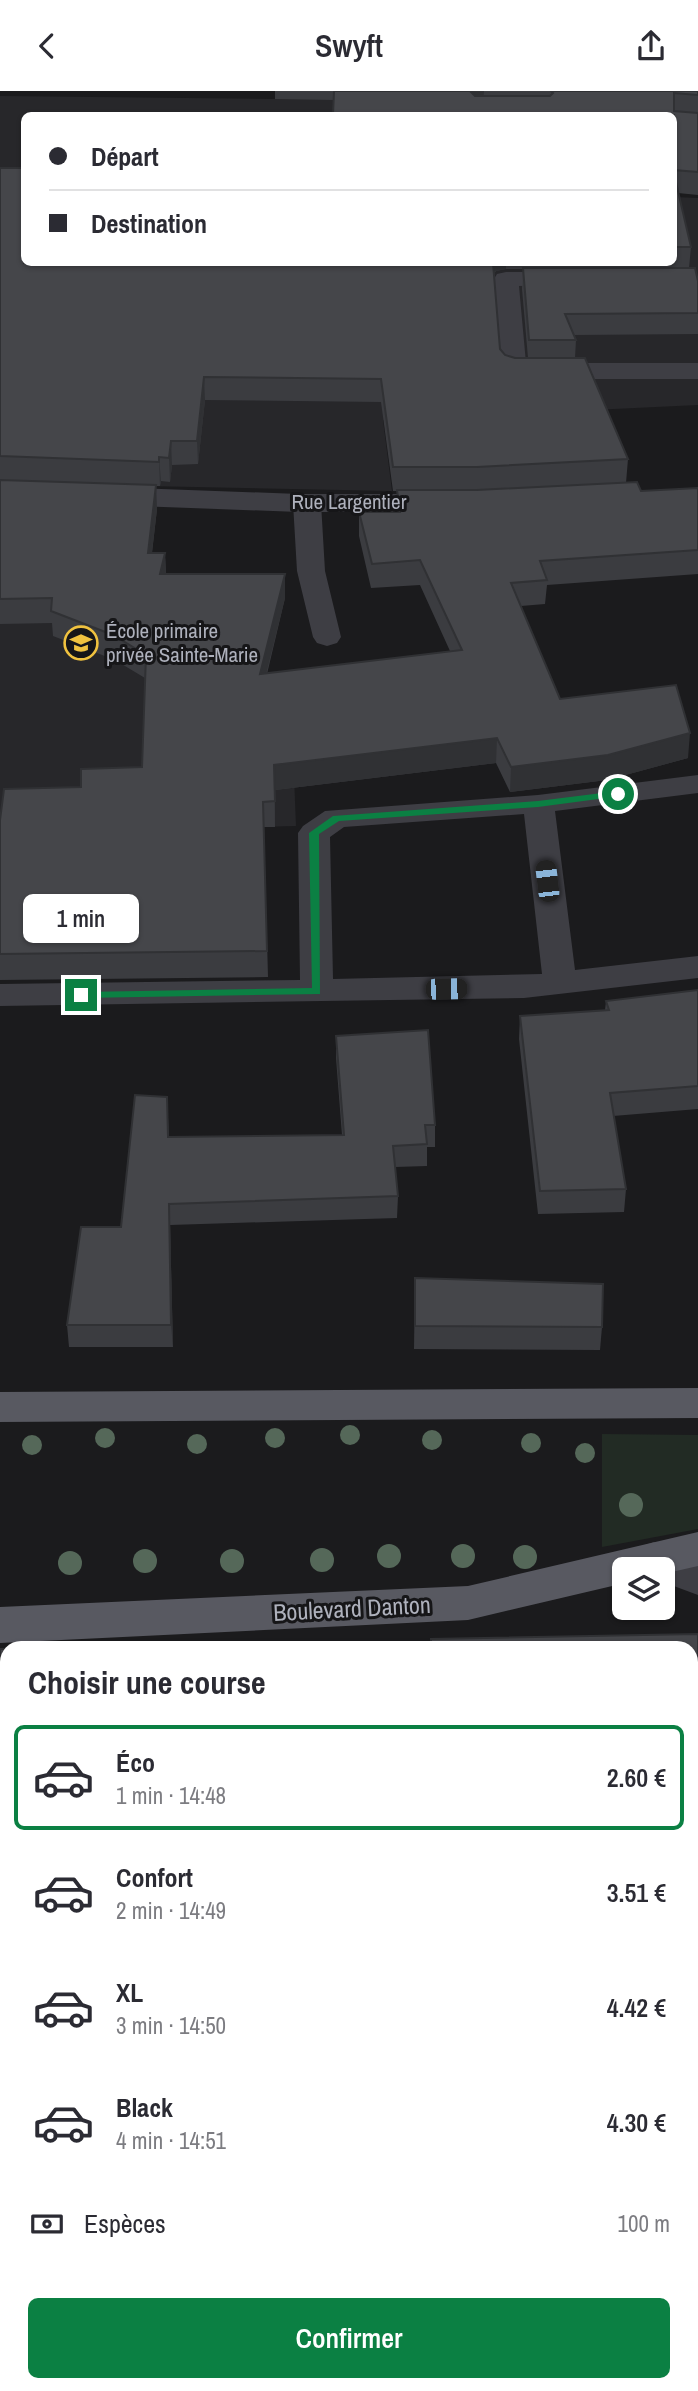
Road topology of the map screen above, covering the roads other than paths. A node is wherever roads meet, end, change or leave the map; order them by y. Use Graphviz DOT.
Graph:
graph roads {
  1 [pos="590,279"];
  2 [pos="698,371"];
  3 [pos="0,492"];
  4 [pos="307,503"];
  5 [pos="476,503"];
  6 [pos="327,637"];
  7 [pos="698,784"];
  8 [pos="538,804"];
  9 [pos="698,967"];
  10 [pos="559,983"];
  11 [pos="317,991"];
  12 [pos="0,995"];
  13 [pos="698,1403"];
  14 [pos="0,1407"];
  15 [pos="698,1549"];
  16 [pos="663,1557"];
  17 [pos="675,1568"];
  18 [pos="612,1569"];
  19 [pos="698,1578"];
  20 [pos="0,1625"];
  1 -- 2 [label="lane"];
  3 -- 4 [label="street, Rue Largentier"];
  4 -- 5 [label="street, Rue Largentier"];
  4 -- 6 [label="lane"];
  7 -- 8 [label="lane"];
  8 -- 10 [label="lane"];
  8 -- 11 [label="lane"];
  9 -- 10 [label="lane"];
  10 -- 11 [label="lane"];
  11 -- 12 [label="lane"];
  13 -- 14 [label="main road"];
  15 -- 16 [label="main road, Boulevard Danton"];
  17 -- 19 [label="street"];
  18 -- 20 [label="main road, Boulevard Danton"];
}
